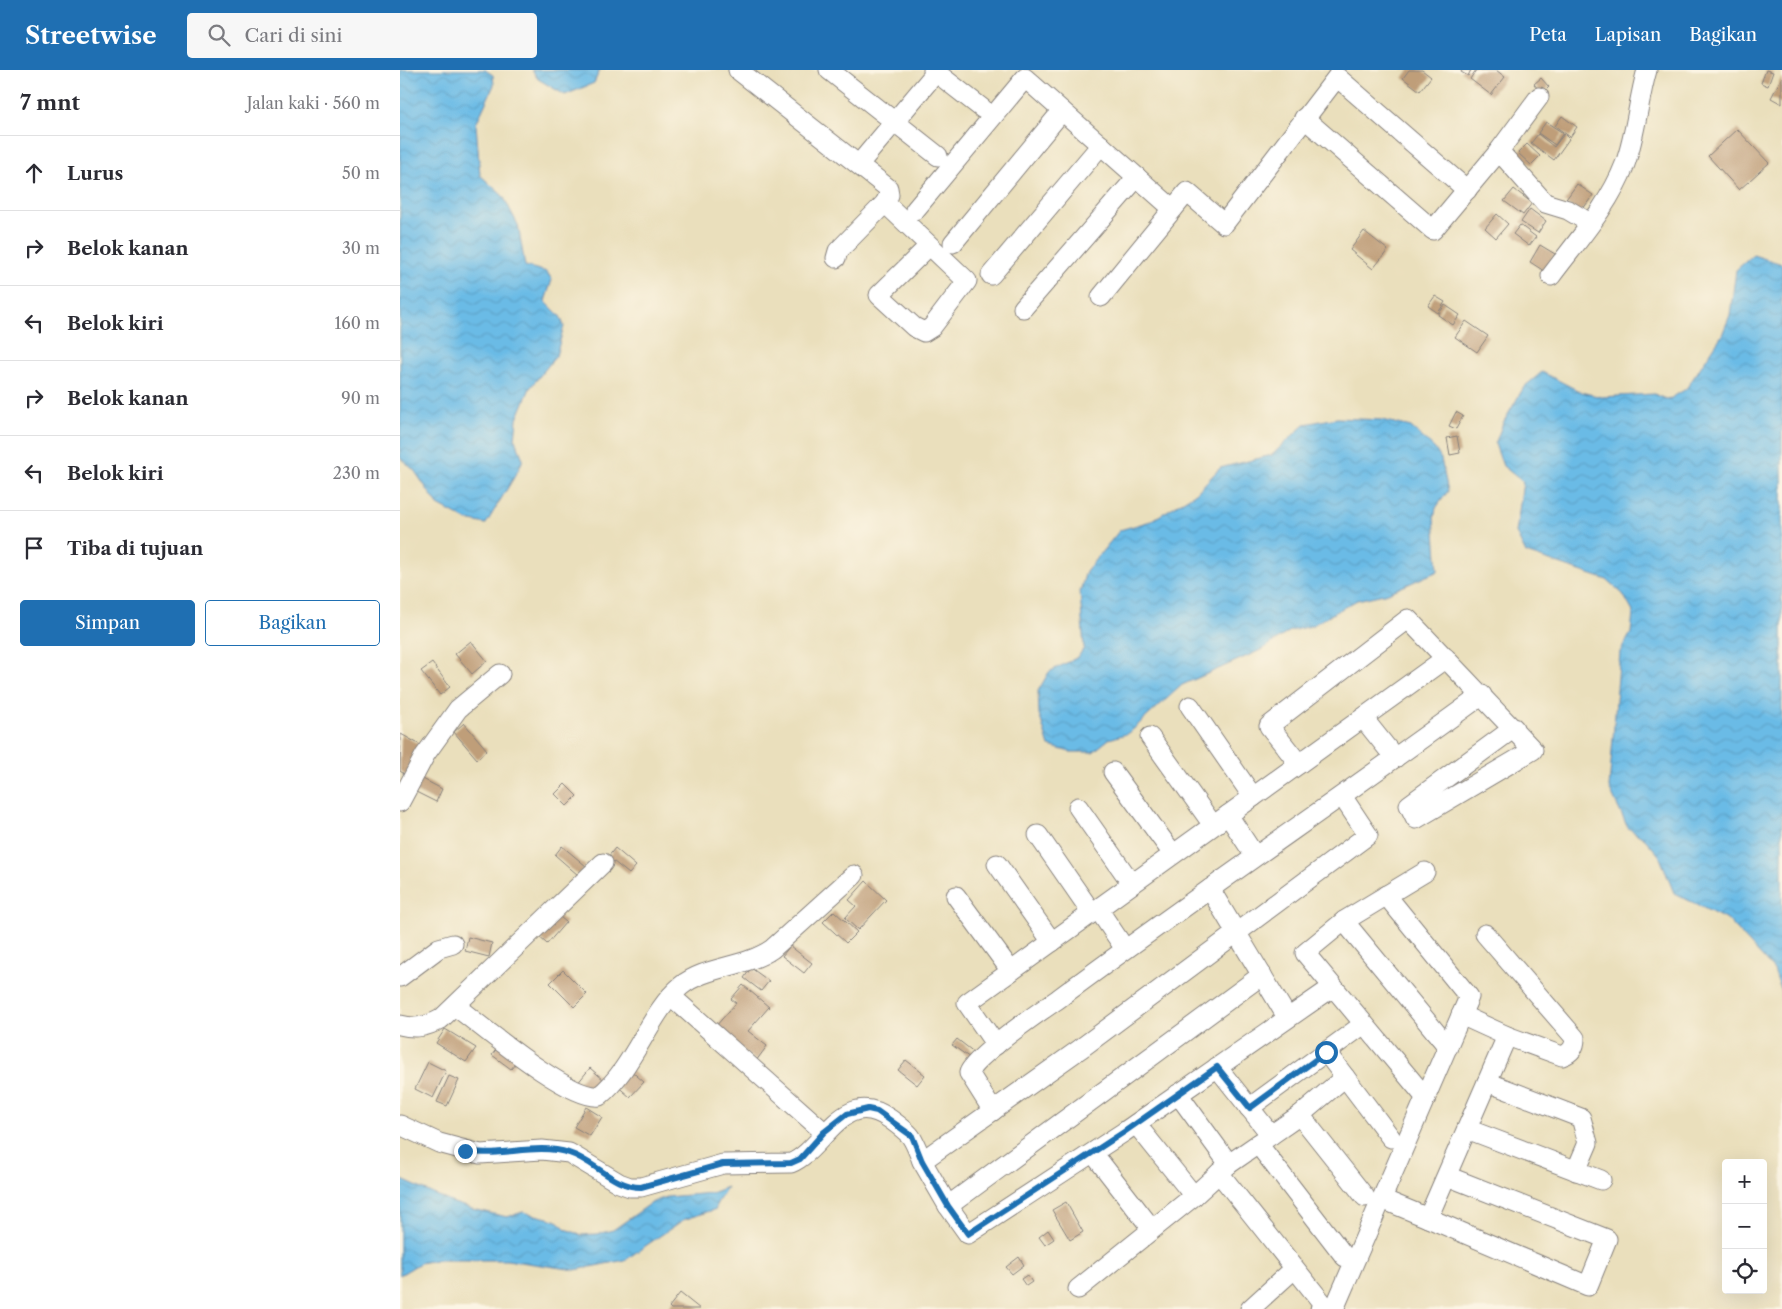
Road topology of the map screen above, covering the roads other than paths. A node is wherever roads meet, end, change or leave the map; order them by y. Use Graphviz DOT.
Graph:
graph roads {
  1 [pos="738,70"];
  2 [pos="829,70"];
  3 [pos="1647,70"];
  4 [pos="936,71"];
  5 [pos="1539,97"];
  6 [pos="983,109"];
  7 [pos="1062,111"];
  8 [pos="1304,118"];
  9 [pos="894,121"];
  10 [pos="1101,145"];
  11 [pos="1499,151"];
  12 [pos="938,156"];
  13 [pos="858,164"];
  14 [pos="1137,177"];
  15 [pos="1466,190"];
  16 [pos="885,203"];
  17 [pos="1173,209"];
  18 [pos="915,210"];
  19 [pos="1590,222"];
  20 [pos="953,243"];
  21 [pos="929,246"];
  22 [pos="836,258"];
  23 [pos="991,275"];
  24 [pos="1551,276"];
  25 [pos="1101,297"];
  26 [pos="1023,308"];
  27 [pos="1446,658"];
  28 [pos="500,674"];
  29 [pos="1482,695"];
  30 [pos="1190,706"];
  31 [pos="1363,718"];
  32 [pos="1514,728"];
  33 [pos="1150,737"];
  34 [pos="1395,758"];
  35 [pos="1299,764"];
  36 [pos="1113,772"];
  37 [pos="1342,796"];
  38 [pos="1253,797"];
  39 [pos="400,802"];
  40 [pos="1078,807"];
  41 [pos="1221,820"];
  42 [pos="1038,835"];
  43 [pos="1173,854"];
  44 [pos="1255,856"];
  45 [pos="603,863"];
  46 [pos="997,864"];
  47 [pos="1425,872"];
  48 [pos="854,875"];
  49 [pos="1132,884"];
  50 [pos="1210,889"];
  51 [pos="1386,895"];
  52 [pos="956,896"];
  53 [pos="1095,911"];
  54 [pos="1344,920"];
  55 [pos="1236,933"];
  56 [pos="1485,934"];
  57 [pos="1052,942"];
  58 [pos="453,944"];
  59 [pos="1125,949"];
  60 [pos="1011,971"];
  61 [pos="1262,975"];
  62 [pos="400,977"];
  63 [pos="1333,987"];
  64 [pos="671,996"];
  65 [pos="1469,997"];
  66 [pos="455,1006"];
  67 [pos="1461,1016"];
  68 [pos="1287,1017"];
  69 [pos="1364,1024"];
  70 [pos="400,1025"];
  71 [pos="1503,1034"];
  72 [pos="996,1045"];
  73 [pos="1448,1047"];
  74 [pos="1326,1052"];
  75 [pos="1217,1067"];
  76 [pos="1345,1077"];
  77 [pos="1487,1082"];
  78 [pos="1178,1094"];
  79 [pos="1426,1098"];
  80 [pos="1250,1108"];
  81 [pos="993,1111"];
  82 [pos="1300,1115"];
  83 [pos="1136,1124"];
  84 [pos="400,1125"];
  85 [pos="1467,1129"];
  86 [pos="824,1132"];
  87 [pos="1391,1138"];
  88 [pos="1264,1140"];
  89 [pos="1093,1153"];
  90 [pos="922,1161"];
  91 [pos="1224,1169"];
  92 [pos="1576,1171"];
  93 [pos="1446,1176"];
  94 [pos="1601,1180"];
  95 [pos="1194,1196"];
  96 [pos="1374,1198"];
  97 [pos="948,1206"];
  98 [pos="1428,1218"];
  99 [pos="1152,1229"];
  100 [pos="1346,1257"];
  101 [pos="1294,1269"];
  102 [pos="1078,1289"];
  103 [pos="1250,1309"];
  104 [pos="1320,1309"];
  105 [pos="1334,1309"];
  1 -- 13 [label="street"];
  2 -- 9 [label="street"];
  3 -- 19 [label="street"];
  4 -- 6 [label="street"];
  4 -- 9 [label="street"];
  5 -- 11 [label="street"];
  7 -- 10 [label="street"];
  7 -- 18 [label="street"];
  7 -- 20 [label="street"];
  8 -- 15 [label="street"];
  8 -- 15 [label="street"];
  8 -- 17 [label="street"];
  9 -- 12 [label="street"];
  9 -- 13 [label="street"];
  10 -- 14 [label="street"];
  10 -- 23 [label="street"];
  11 -- 15 [label="street"];
  11 -- 19 [label="street"];
  13 -- 16 [label="street"];
  14 -- 17 [label="street"];
  14 -- 26 [label="street"];
  16 -- 21 [label="street"];
  16 -- 22 [label="street"];
  17 -- 25 [label="street"];
  19 -- 24 [label="street"];
  21 -- 21 [label="street"];
  27 -- 29 [label="street"];
  27 -- 31 [label="street"];
  27 -- 35 [label="street"];
  28 -- 39 [label="street"];
  29 -- 32 [label="street"];
  29 -- 34 [label="street"];
  30 -- 38 [label="street"];
  31 -- 34 [label="street"];
  31 -- 35 [label="street"];
  32 -- 32 [label="street"];
  33 -- 41 [label="street"];
  34 -- 37 [label="street"];
  35 -- 38 [label="street"];
  36 -- 43 [label="street"];
  37 -- 44 [label="street"];
  37 -- 55 [label="street"];
  38 -- 41 [label="street"];
  40 -- 49 [label="street"];
  41 -- 43 [label="street"];
  41 -- 44 [label="street"];
  42 -- 53 [label="street"];
  43 -- 49 [label="street"];
  44 -- 50 [label="street"];
  45 -- 66 [label="street"];
  46 -- 57 [label="street"];
  47 -- 51 [label="street"];
  48 -- 64 [label="street"];
  49 -- 53 [label="street"];
  50 -- 55 [label="street"];
  50 -- 59 [label="street"];
  51 -- 54 [label="street"];
  51 -- 65 [label="street"];
  52 -- 60 [label="street"];
  53 -- 57 [label="street"];
  53 -- 59 [label="street"];
  54 -- 63 [label="street"];
  54 -- 73 [label="street"];
  55 -- 61 [label="street"];
  55 -- 81 [label="street"];
  56 -- 71 [label="street"];
  57 -- 60 [label="street"];
  58 -- 62 [label="street"];
  59 -- 72 [label="street"];
  60 -- 72 [label="street"];
  61 -- 68 [label="street"];
  61 -- 97 [label="street"];
  63 -- 68 [label="street"];
  63 -- 69 [label="street"];
  64 -- 66 [label="street"];
  64 -- 86 [label="street"];
  65 -- 67 [label="street"];
  65 -- 71 [label="street"];
  66 -- 70 [label="street"];
  67 -- 71 [label="street"];
  67 -- 73 [label="street"];
  68 -- 75 [label="street"];
  69 -- 74 [label="street"];
  69 -- 79 [label="street"];
  71 -- 77 [label="street"];
  72 -- 81 [label="street"];
  73 -- 79 [label="street"];
  74 -- 76 [label="street"];
  74 -- 80 [label="street"];
  75 -- 78 [label="street"];
  75 -- 80 [label="street"];
  76 -- 82 [label="street"];
  76 -- 87 [label="street"];
  77 -- 85 [label="street"];
  77 -- 92 [label="street"];
  78 -- 83 [label="street"];
  78 -- 91 [label="street"];
  79 -- 96 [label="street"];
  80 -- 88 [label="street"];
  81 -- 90 [label="street"];
  82 -- 88 [label="street"];
  82 -- 96 [label="street"];
  83 -- 89 [label="street"];
  83 -- 95 [label="street"];
  84 -- 86 [label="street"];
  85 -- 92 [label="street"];
  85 -- 93 [label="street"];
  86 -- 90 [label="street"];
  88 -- 91 [label="street"];
  88 -- 100 [label="street"];
  89 -- 97 [label="street"];
  89 -- 99 [label="street"];
  90 -- 97 [label="street"];
  91 -- 95 [label="street"];
  91 -- 101 [label="street"];
  92 -- 94 [label="street"];
  93 -- 98 [label="street"];
  93 -- 98 [label="street"];
  95 -- 99 [label="street"];
  96 -- 98 [label="street"];
  96 -- 105 [label="street"];
  99 -- 102 [label="street"];
  101 -- 103 [label="street"];
  101 -- 104 [label="street"];
}
